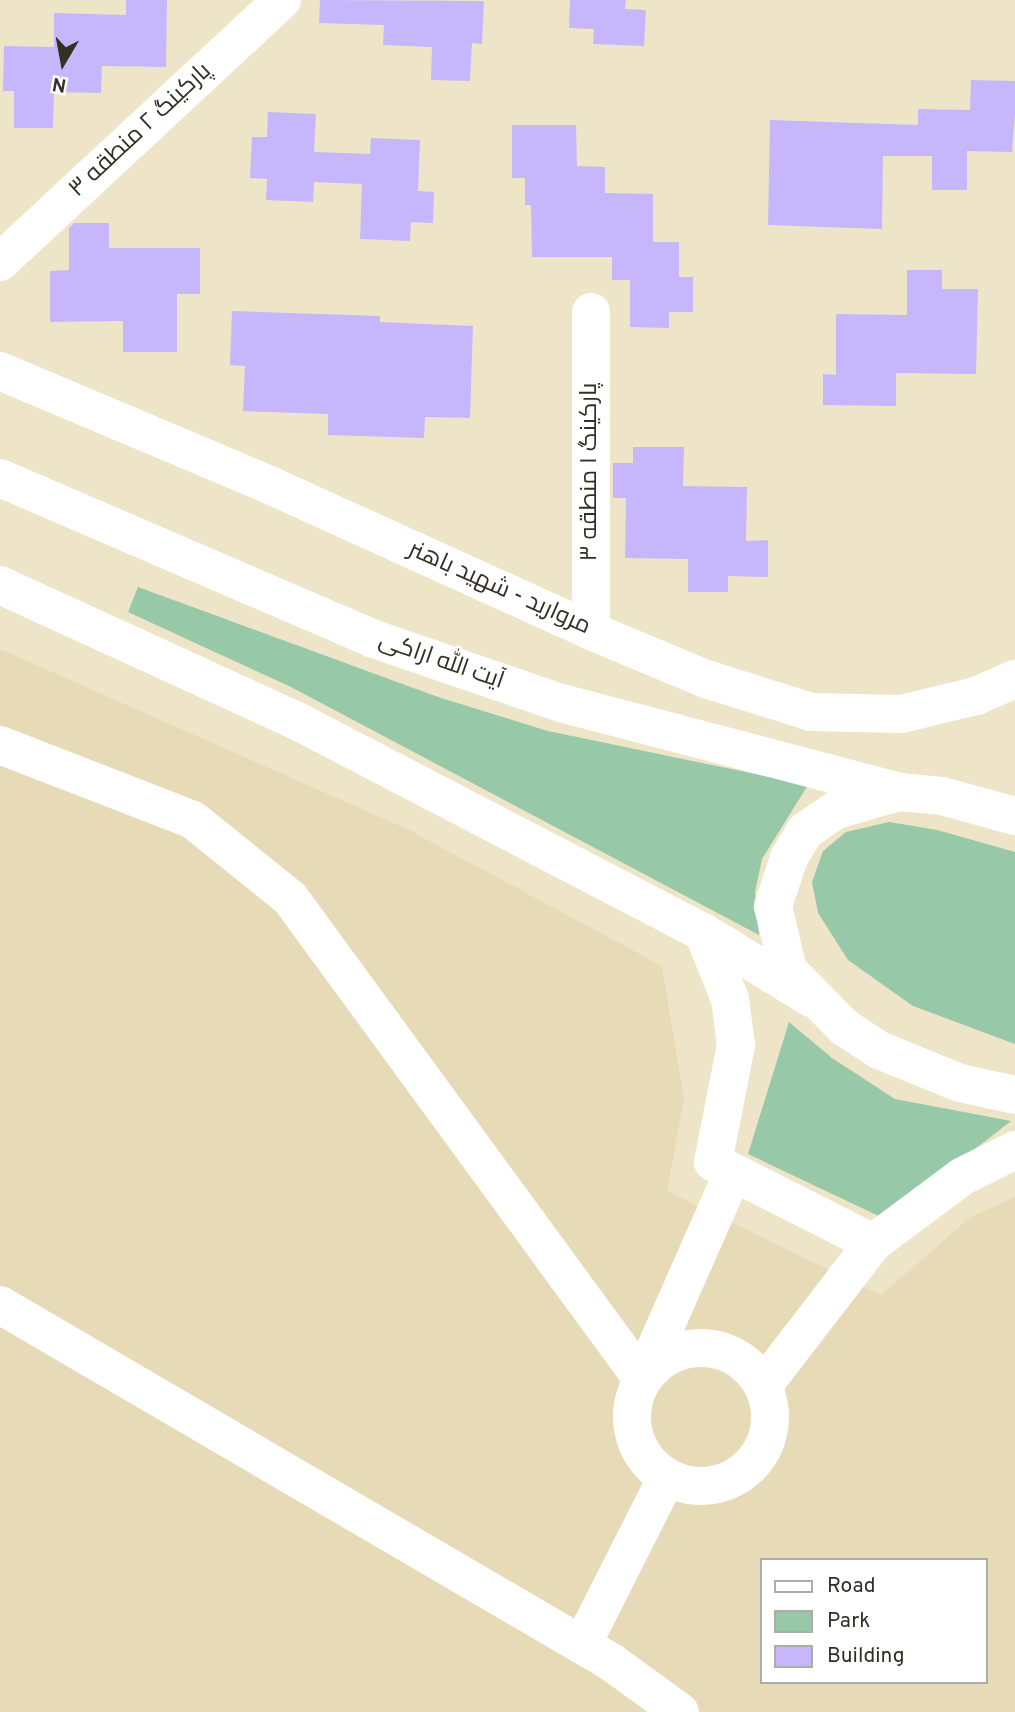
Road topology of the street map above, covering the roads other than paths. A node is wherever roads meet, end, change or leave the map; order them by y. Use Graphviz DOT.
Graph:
graph roads {
  1 [pos="282,0"];
  2 [pos="0,262"];
  3 [pos="591,312"];
  4 [pos="0,371"];
  5 [pos="0,478"];
  6 [pos="0,585"];
  7 [pos="591,631"];
  8 [pos="1015,679"];
  9 [pos="0,745"];
  10 [pos="900,792"];
  11 [pos="1015,816"];
  12 [pos="702,932"];
  13 [pos="811,998"];
  14 [pos="1015,1095"];
  15 [pos="1015,1150"];
  16 [pos="733,1173"];
  17 [pos="873,1242"];
  18 [pos="0,1305"];
  19 [pos="642,1379"];
  20 [pos="764,1386"];
  21 [pos="667,1478"];
  22 [pos="582,1645"];
  23 [pos="680,1712"];
  1 -- 2 [label="main road, پارکینگ ۲ منطقه ۳"];
  3 -- 7 [label="main road, پارکینگ ۱ منطقه ۳"];
  4 -- 7 [label="main road, مروارید - شهید باهنر"];
  5 -- 10 [label="main road, آیت الله اراکی"];
  6 -- 12 [label="main road"];
  7 -- 8 [label="main road, مروارید - شهید باهنر"];
  9 -- 19 [label="main road"];
  10 -- 11 [label="main road"];
  10 -- 13 [label="main road"];
  12 -- 13 [label="main road"];
  12 -- 16 [label="main road"];
  13 -- 14 [label="main road"];
  15 -- 17 [label="main road"];
  16 -- 17 [label="main road"];
  16 -- 19 [label="main road"];
  17 -- 20 [label="main road"];
  18 -- 22 [label="main road"];
  19 -- 20 [label="main road"];
  19 -- 21 [label="main road"];
  20 -- 21 [label="main road"];
  21 -- 22 [label="main road"];
  22 -- 23 [label="main road"];
}
